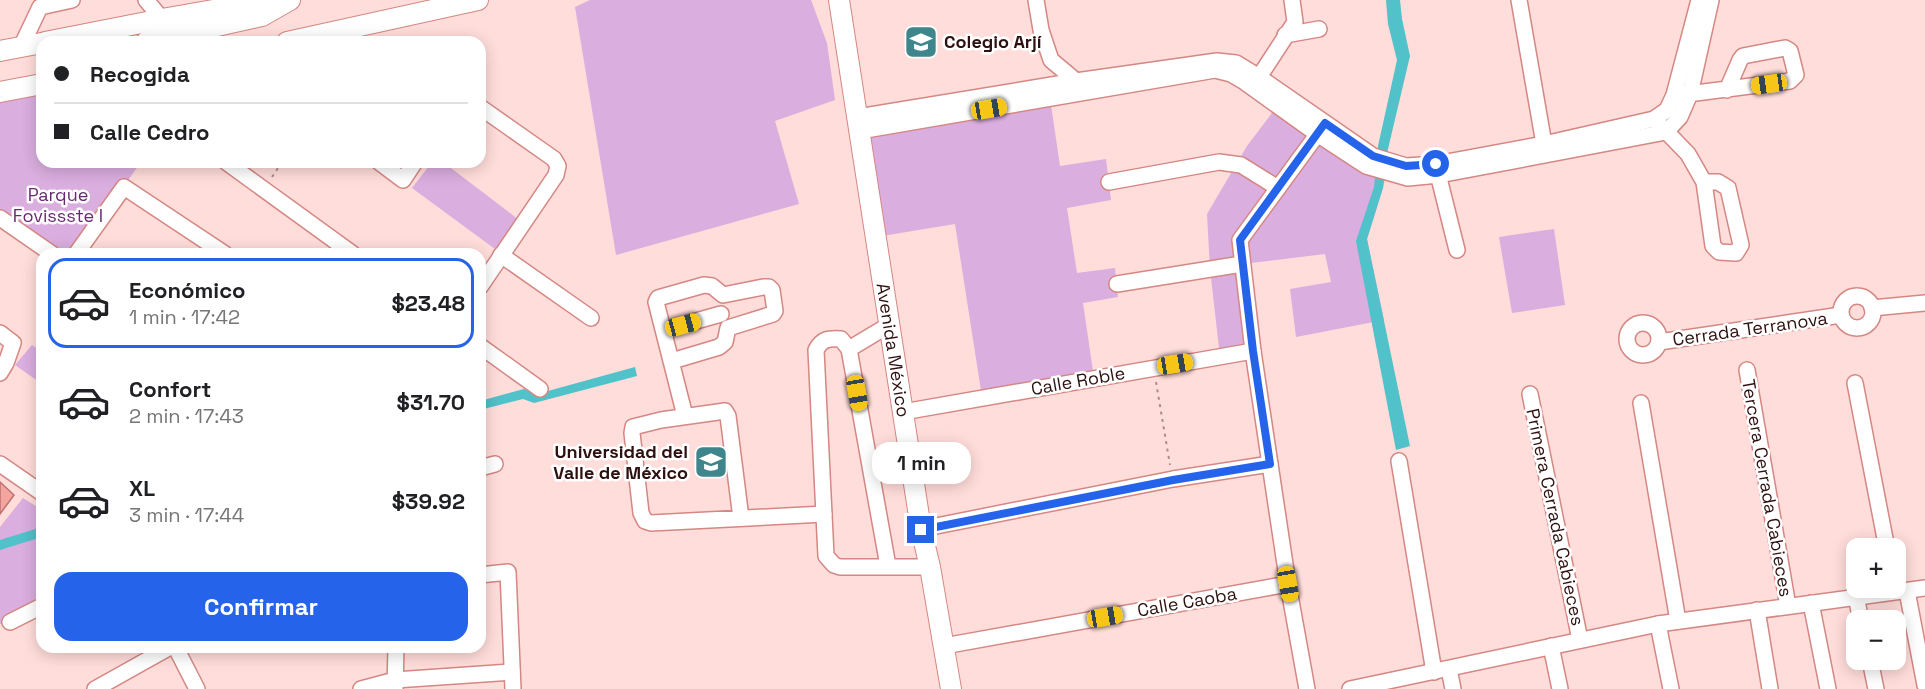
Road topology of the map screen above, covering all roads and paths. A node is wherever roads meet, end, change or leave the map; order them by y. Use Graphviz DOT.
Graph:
graph roads {
  1 [pos="72,0"];
  2 [pos="146,0"];
  3 [pos="271,0"];
  4 [pos="290,0"];
  5 [pos="478,0"];
  6 [pos="839,0"];
  7 [pos="1036,0"];
  8 [pos="1041,0"];
  9 [pos="1292,0"];
  10 [pos="1519,0"];
  11 [pos="1711,0"];
  12 [pos="1694,3"];
  13 [pos="162,19"];
  14 [pos="1319,29"];
  15 [pos="1285,35"];
  16 [pos="75,36"];
  17 [pos="173,36"];
  18 [pos="314,36"];
  19 [pos="36,44"];
  20 [pos="21,47"];
  21 [pos="0,51"];
  22 [pos="1259,76"];
  23 [pos="1076,81"];
  24 [pos="36,85"];
  25 [pos="1727,90"];
  26 [pos="0,92"];
  27 [pos="1690,94"];
  28 [pos="1674,95"];
  29 [pos="486,111"];
  30 [pos="1654,119"];
  31 [pos="859,124"];
  32 [pos="1321,129"];
  33 [pos="1666,132"];
  34 [pos="1544,144"];
  35 [pos="234,168"];
  36 [pos="278,168"];
  37 [pos="387,168"];
  38 [pos="411,168"];
  39 [pos="1437,170"];
  40 [pos="1109,182"];
  41 [pos="1704,183"];
  42 [pos="1278,188"];
  43 [pos="263,189"];
  44 [pos="0,218"];
  45 [pos="43,248"];
  46 [pos="80,248"];
  47 [pos="216,248"];
  48 [pos="345,248"];
  49 [pos="1457,250"];
  50 [pos="501,255"];
  51 [pos="1242,264"];
  52 [pos="486,278"];
  53 [pos="1117,284"];
  54 [pos="723,295"];
  55 [pos="1925,303"];
  56 [pos="1872,308"];
  57 [pos="1841,315"];
  58 [pos="591,318"];
  59 [pos="724,321"];
  60 [pos="890,325"];
  61 [pos="664,330"];
  62 [pos="0,333"];
  63 [pos="1659,342"];
  64 [pos="849,349"];
  65 [pos="486,350"];
  66 [pos="1253,351"];
  67 [pos="672,361"];
  68 [pos="1153,368"];
  69 [pos="1747,370"];
  70 [pos="0,373"];
  71 [pos="1855,383"];
  72 [pos="540,389"];
  73 [pos="1530,394"];
  74 [pos="1641,404"];
  75 [pos="903,412"];
  76 [pos="685,416"];
  77 [pos="1399,461"];
  78 [pos="0,464"];
  79 [pos="1270,464"];
  80 [pos="1173,480"];
  81 [pos="36,489"];
  82 [pos="824,514"];
  83 [pos="741,518"];
  84 [pos="921,530"];
  85 [pos="1885,538"];
  86 [pos="888,566"];
  87 [pos="930,567"];
  88 [pos="486,574"];
  89 [pos="1288,584"];
  90 [pos="1925,588"];
  91 [pos="1906,589"];
  92 [pos="1846,598"];
  93 [pos="1901,598"];
  94 [pos="1811,603"];
  95 [pos="1788,606"];
  96 [pos="36,609"];
  97 [pos="1757,610"];
  98 [pos="1678,621"];
  99 [pos="10,622"];
  100 [pos="1658,624"];
  101 [pos="1580,640"];
  102 [pos="944,646"];
  103 [pos="1551,646"];
  104 [pos="160,653"];
  105 [pos="177,653"];
  106 [pos="396,653"];
  107 [pos="1441,670"];
  108 [pos="1872,670"];
  109 [pos="512,672"];
  110 [pos="395,684"];
  111 [pos="1925,685"];
  112 [pos="95,689"];
  113 [pos="197,689"];
  114 [pos="361,689"];
  115 [pos="513,689"];
  116 [pos="951,689"];
  117 [pos="1307,689"];
  118 [pos="1350,689"];
  119 [pos="1453,689"];
  120 [pos="1560,689"];
  121 [pos="1671,689"];
  122 [pos="1770,689"];
  123 [pos="1828,689"];
  124 [pos="1876,689"];
  1 -- 20 [label="street"];
  2 -- 13 [label="street"];
  3 -- 13 [label="main road"];
  4 -- 17 [label="main road"];
  5 -- 18 [label="main road"];
  6 -- 31 [label="main road, Avenida México"];
  7 -- 8 [label="street"];
  7 -- 23 [label="street"];
  9 -- 15 [label="street"];
  10 -- 34 [label="street"];
  11 -- 27 [label="street"];
  12 -- 28 [label="street"];
  13 -- 16 [label="main road"];
  14 -- 15 [label="street"];
  15 -- 22 [label="street"];
  19 -- 20 [label="main road"];
  20 -- 21 [label="main road"];
  22 -- 23 [label="street"];
  22 -- 32 [label="street"];
  23 -- 31 [label="street"];
  24 -- 26 [label="main road"];
  25 -- 27 [label="street"];
  27 -- 28 [label="street"];
  27 -- 33 [label="street"];
  28 -- 30 [label="street"];
  29 -- 50 [label="street"];
  30 -- 33 [label="street"];
  30 -- 34 [label="street"];
  31 -- 32 [label="street"];
  31 -- 60 [label="main road, Avenida México"];
  32 -- 39 [label="street"];
  32 -- 42 [label="street"];
  33 -- 39 [label="street"];
  33 -- 41 [label="street"];
  34 -- 39 [label="street"];
  35 -- 43 [label="street"];
  36 -- 43 [label="path"];
  37 -- 38 [label="street"];
  39 -- 49 [label="street"];
  40 -- 42 [label="street"];
  42 -- 51 [label="street"];
  43 -- 48 [label="street"];
  44 -- 45 [label="street"];
  46 -- 47 [label="street"];
  50 -- 52 [label="street"];
  50 -- 58 [label="street"];
  51 -- 53 [label="street"];
  51 -- 66 [label="street"];
  54 -- 59 [label="street"];
  54 -- 59 [label="street"];
  54 -- 61 [label="street"];
  55 -- 56 [label="street"];
  56 -- 57 [label="street"];
  56 -- 57 [label="street"];
  57 -- 63 [label="street, Cerrada Terranova"];
  59 -- 61 [label="street"];
  59 -- 67 [label="street"];
  60 -- 64 [label="street"];
  60 -- 75 [label="main road, Avenida México"];
  61 -- 67 [label="street"];
  62 -- 70 [label="street"];
  64 -- 82 [label="street"];
  64 -- 86 [label="street"];
  65 -- 72 [label="street"];
  66 -- 68 [label="street, Calle Roble"];
  66 -- 79 [label="street"];
  67 -- 76 [label="street"];
  68 -- 75 [label="street, Calle Roble"];
  68 -- 80 [label="path"];
  69 -- 95 [label="street, Tercera Cerrada Cabieces"];
  71 -- 85 [label="street"];
  73 -- 101 [label="street, Primera Cerrada Cabieces"];
  74 -- 98 [label="street"];
  75 -- 84 [label="main road, Avenida México"];
  76 -- 83 [label="street"];
  76 -- 83 [label="street"];
  77 -- 107 [label="street"];
  78 -- 81 [label="street"];
  79 -- 80 [label="street"];
  79 -- 89 [label="street"];
  80 -- 84 [label="street"];
  82 -- 83 [label="street"];
  82 -- 86 [label="street"];
  84 -- 87 [label="main road, Avenida México"];
  86 -- 87 [label="street"];
  87 -- 102 [label="main road, Avenida México"];
  88 -- 109 [label="street"];
  89 -- 102 [label="street, Calle Caoba"];
  89 -- 117 [label="street"];
  90 -- 91 [label="street"];
  92 -- 94 [label="street"];
  93 -- 111 [label="street"];
  94 -- 95 [label="street"];
  94 -- 123 [label="street"];
  95 -- 97 [label="street"];
  96 -- 99 [label="street"];
  97 -- 98 [label="street"];
  97 -- 122 [label="street"];
  98 -- 100 [label="street"];
  100 -- 101 [label="street"];
  100 -- 121 [label="street"];
  101 -- 103 [label="street"];
  102 -- 116 [label="main road, Avenida México"];
  103 -- 107 [label="street"];
  103 -- 120 [label="street"];
  104 -- 112 [label="street"];
  105 -- 113 [label="street"];
  106 -- 110 [label="street"];
  107 -- 118 [label="street"];
  107 -- 119 [label="street"];
  108 -- 124 [label="street"];
  109 -- 110 [label="street"];
  109 -- 115 [label="street"];
  110 -- 114 [label="street"];
}
